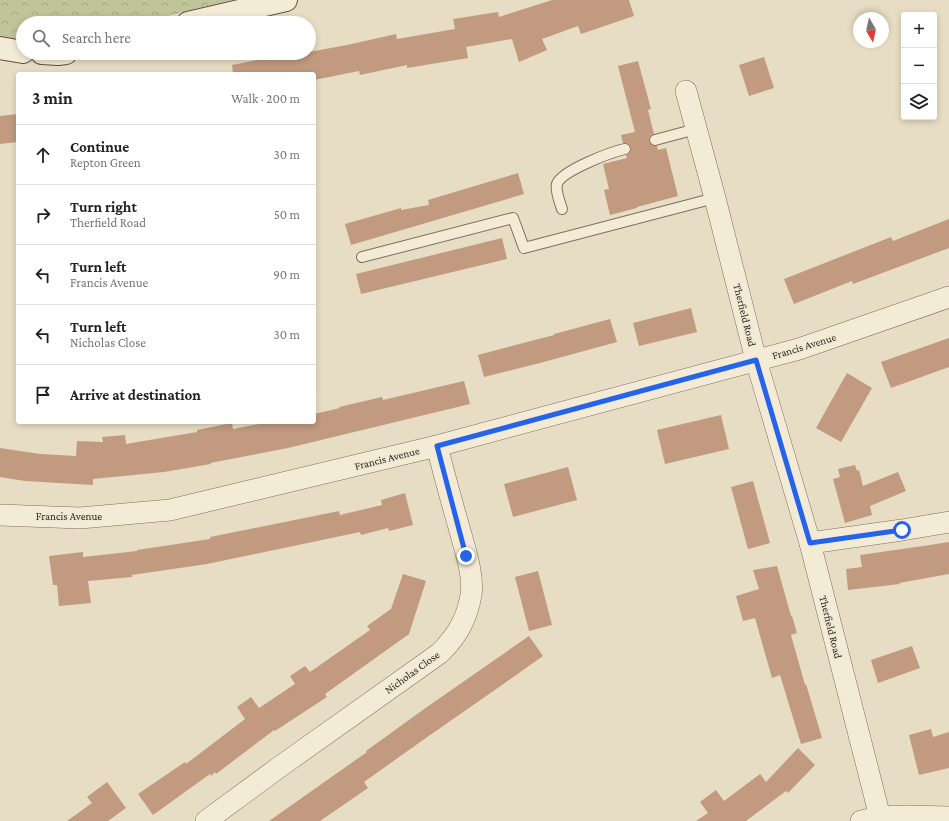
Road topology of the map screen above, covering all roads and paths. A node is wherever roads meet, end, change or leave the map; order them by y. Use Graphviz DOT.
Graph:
graph roads {
  1 [pos="286,0"];
  2 [pos="218,16"];
  3 [pos="0,48"];
  4 [pos="16,51"];
  5 [pos="686,91"];
  6 [pos="696,129"];
  7 [pos="655,140"];
  8 [pos="625,148"];
  9 [pos="715,198"];
  10 [pos="562,209"];
  11 [pos="362,257"];
  12 [pos="949,297"];
  13 [pos="756,360"];
  14 [pos="437,446"];
  15 [pos="0,515"];
  16 [pos="949,522"];
  17 [pos="810,543"];
  18 [pos="949,817"];
  19 [pos="870,819"];
  20 [pos="206,821"];
  1 -- 2 [label="street"];
  3 -- 4 [label="street"];
  5 -- 6 [label="street, Therfield Road"];
  6 -- 7 [label="lane"];
  6 -- 9 [label="street, Therfield Road"];
  8 -- 10 [label="lane"];
  9 -- 11 [label="lane"];
  9 -- 13 [label="street, Therfield Road"];
  12 -- 13 [label="street, Francis Avenue"];
  13 -- 14 [label="street, Francis Avenue"];
  13 -- 17 [label="street, Therfield Road"];
  14 -- 15 [label="street, Francis Avenue"];
  14 -- 20 [label="street, Nicholas Close"];
  16 -- 17 [label="street"];
  17 -- 19 [label="street, Therfield Road"];
  18 -- 19 [label="street"];
}
